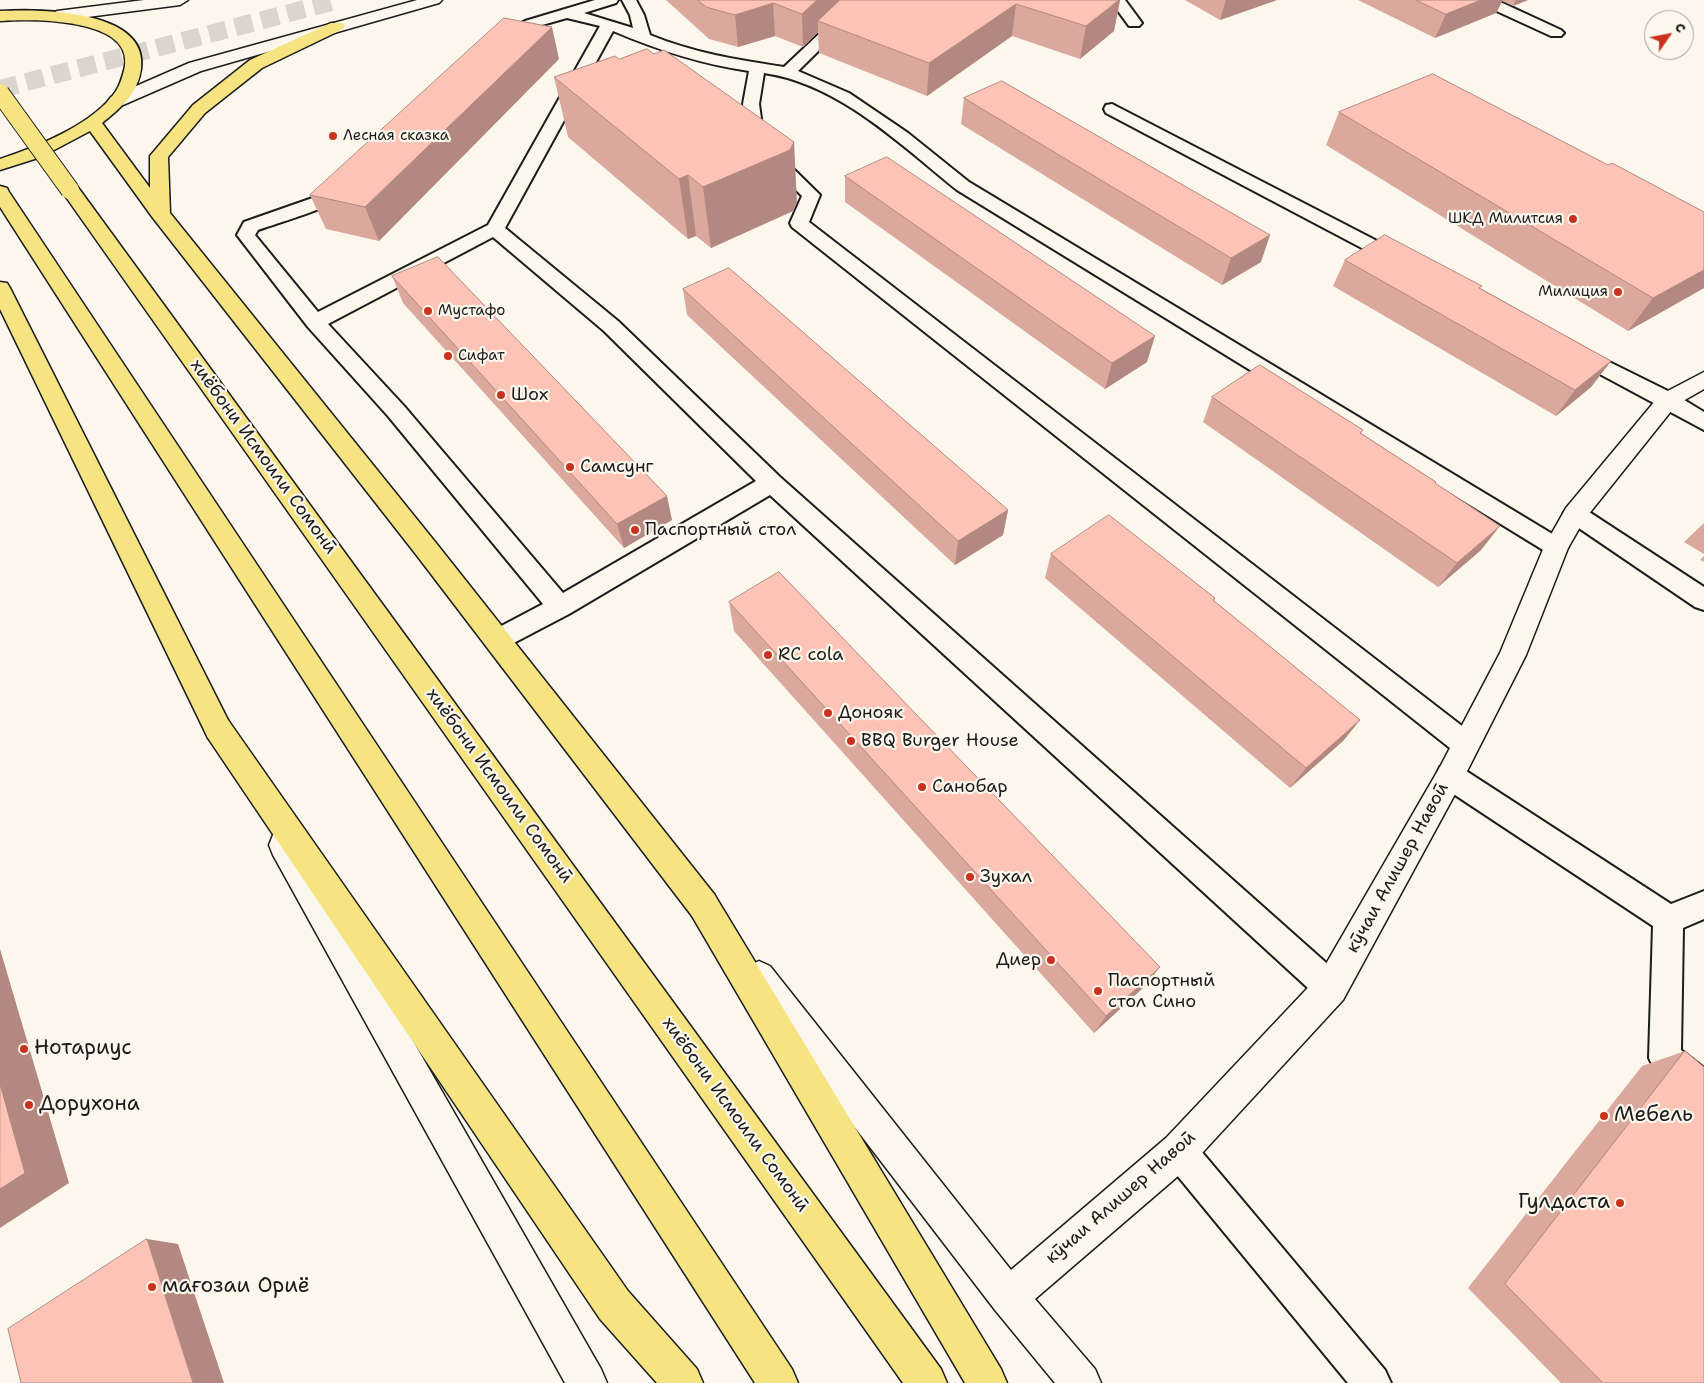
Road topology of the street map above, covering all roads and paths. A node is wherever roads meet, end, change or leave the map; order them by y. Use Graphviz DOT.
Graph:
graph roads {
  1 [pos="2,0"];
  2 [pos="180,0"];
  3 [pos="434,0"];
  4 [pos="611,0"];
  5 [pos="629,0"];
  6 [pos="863,0"];
  7 [pos="1117,0"];
  8 [pos="1484,0"];
  9 [pos="567,13"];
  10 [pos="16,15"];
  11 [pos="0,16"];
  12 [pos="57,16"];
  13 [pos="1134,23"];
  14 [pos="609,24"];
  15 [pos="337,26"];
  16 [pos="1556,33"];
  17 [pos="642,38"];
  18 [pos="484,54"];
  19 [pos="757,70"];
  20 [pos="788,72"];
  21 [pos="0,93"];
  22 [pos="117,101"];
  23 [pos="1112,108"];
  24 [pos="92,122"];
  25 [pos="0,165"];
  26 [pos="360,175"];
  27 [pos="6,201"];
  28 [pos="160,214"];
  29 [pos="495,229"];
  30 [pos="1420,270"];
  31 [pos="0,288"];
  32 [pos="315,322"];
  33 [pos="1562,345"];
  34 [pos="1704,379"];
  35 [pos="1668,400"];
  36 [pos="1704,422"];
  37 [pos="772,484"];
  38 [pos="1575,514"];
  39 [pos="1556,547"];
  40 [pos="1704,600"];
  41 [pos="560,607"];
  42 [pos="497,640"];
  43 [pos="218,729"];
  44 [pos="1465,744"];
  45 [pos="1450,776"];
  46 [pos="703,904"];
  47 [pos="1704,905"];
  48 [pos="1668,919"];
  49 [pos="1331,988"];
  50 [pos="1704,1089"];
  51 [pos="1179,1151"];
  52 [pos="1008,1297"];
  53 [pos="587,1383"];
  54 [pos="683,1383"];
  55 [pos="778,1383"];
  56 [pos="927,1383"];
  57 [pos="987,1383"];
  58 [pos="1081,1383"];
  59 [pos="1372,1383"];
  1 -- 10 [label="main road"];
  2 -- 12 [label="street"];
  3 -- 15 [label="street"];
  4 -- 9 [label="lane"];
  5 -- 17 [label="lane"];
  6 -- 20 [label="lane"];
  7 -- 13 [label="lane"];
  8 -- 16 [label="lane"];
  9 -- 14 [label="lane"];
  9 -- 18 [label="lane"];
  10 -- 11 [label="main road"];
  10 -- 12 [label="main road"];
  12 -- 22 [label="main road"];
  14 -- 17 [label="lane"];
  14 -- 29 [label="lane"];
  15 -- 22 [label="street"];
  15 -- 28 [label="main road"];
  17 -- 19 [label="lane"];
  19 -- 20 [label="lane"];
  19 -- 44 [label="lane"];
  20 -- 39 [label="lane"];
  21 -- 56 [label="main road, хиёбони Исмоили Сомонӣ, bridge"];
  22 -- 24 [label="main road"];
  23 -- 30 [label="lane"];
  24 -- 25 [label="main road"];
  24 -- 28 [label="main road"];
  26 -- 32 [label="lane"];
  27 -- 55 [label="main road"];
  28 -- 42 [label="main road"];
  29 -- 32 [label="lane"];
  29 -- 37 [label="lane"];
  31 -- 43 [label="main road"];
  32 -- 41 [label="lane"];
  33 -- 35 [label="lane"];
  34 -- 35 [label="street, кӯчаи Алишер Навоӣ"];
  35 -- 36 [label="lane"];
  35 -- 38 [label="street, кӯчаи Алишер Навоӣ"];
  37 -- 41 [label="lane"];
  37 -- 49 [label="lane"];
  38 -- 39 [label="street, кӯчаи Алишер Навоӣ"];
  38 -- 40 [label="lane"];
  39 -- 44 [label="street, кӯчаи Алишер Навоӣ"];
  41 -- 42 [label="lane"];
  42 -- 46 [label="main road"];
  43 -- 53 [label="street"];
  43 -- 54 [label="main road"];
  44 -- 45 [label="street, кӯчаи Алишер Навоӣ"];
  45 -- 48 [label="lane"];
  45 -- 49 [label="street, кӯчаи Алишер Навоӣ"];
  46 -- 52 [label="street"];
  46 -- 57 [label="main road"];
  47 -- 48 [label="lane"];
  48 -- 50 [label="lane"];
  49 -- 51 [label="street, кӯчаи Алишер Навоӣ"];
  51 -- 52 [label="street, кӯчаи Алишер Навоӣ"];
  51 -- 59 [label="lane"];
  52 -- 58 [label="street"];
}
